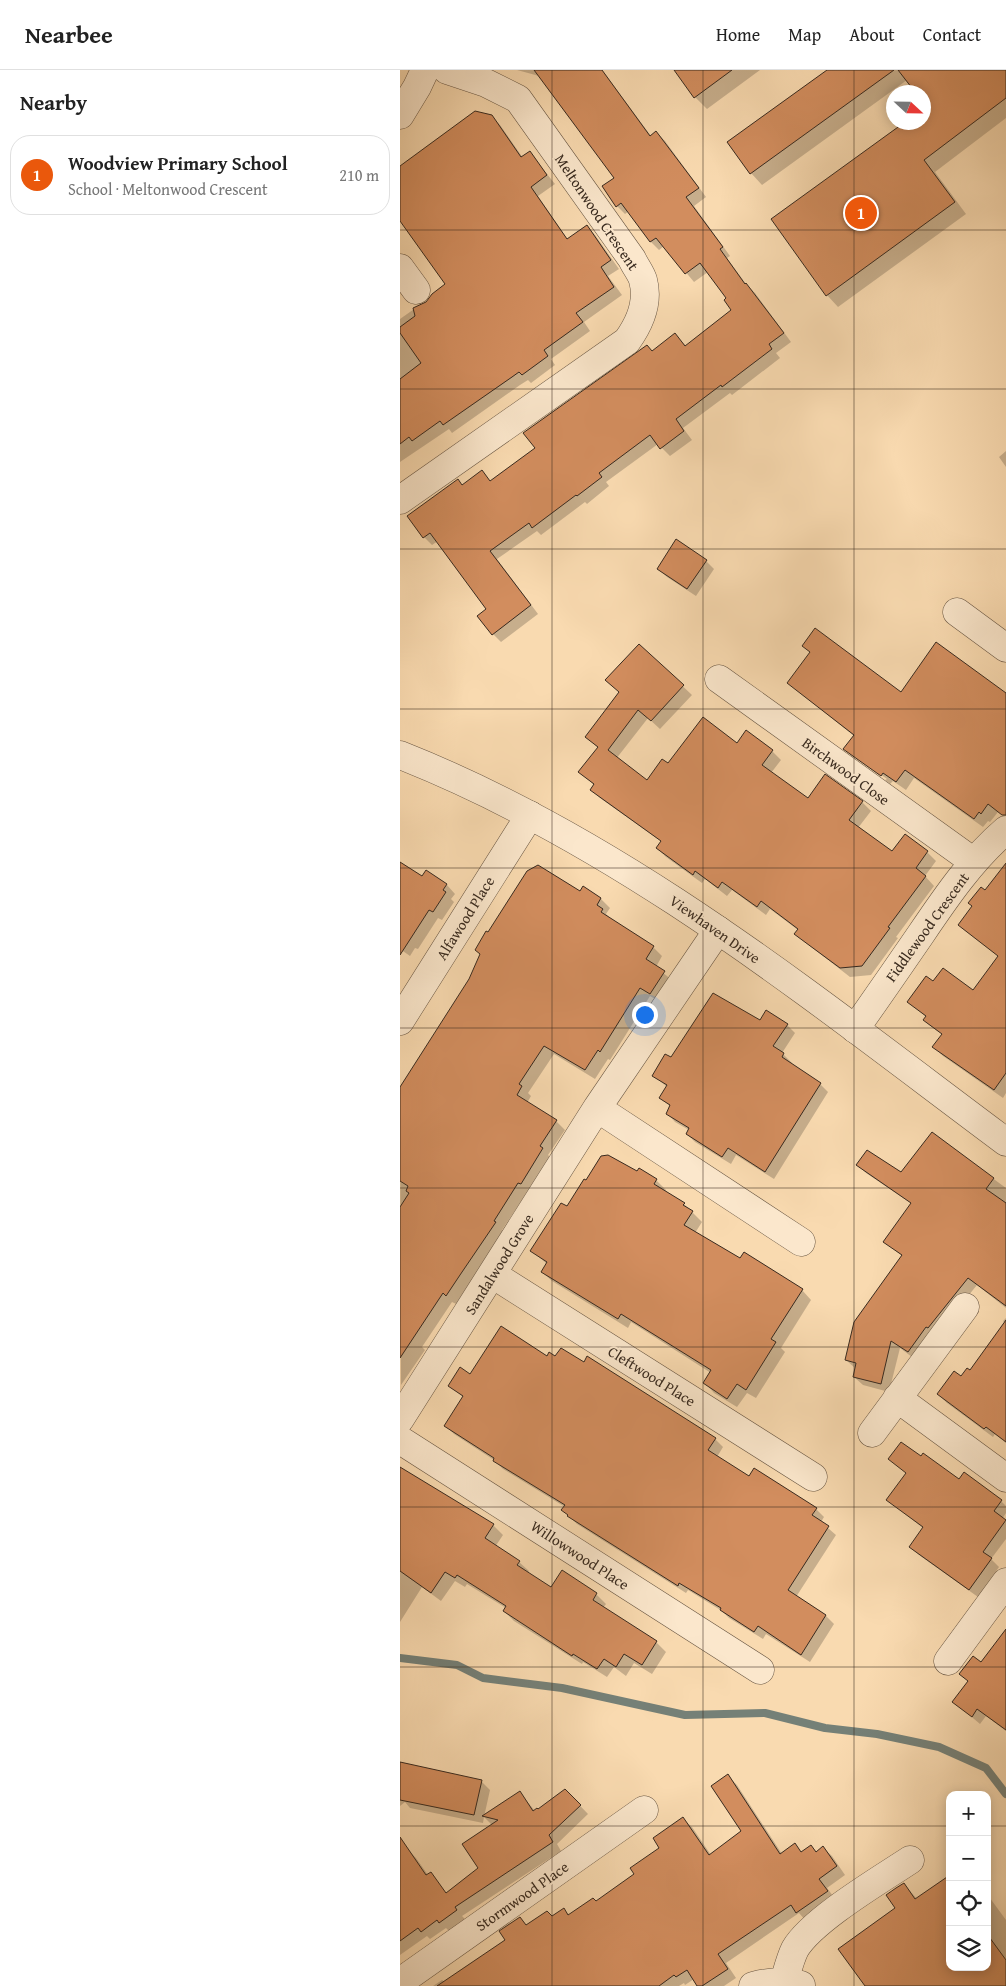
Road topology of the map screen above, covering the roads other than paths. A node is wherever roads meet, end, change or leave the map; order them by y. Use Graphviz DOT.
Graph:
graph roads {
  1 [pos="425,70"];
  2 [pos="446,70"];
  3 [pos="400,115"];
  4 [pos="400,268"];
  5 [pos="416,290"];
  6 [pos="400,500"];
  7 [pos="957,612"];
  8 [pos="1006,648"];
  9 [pos="719,679"];
  10 [pos="400,755"];
  11 [pos="530,815"];
  12 [pos="1006,830"];
  13 [pos="974,862"];
  14 [pos="718,930"];
  15 [pos="400,1022"];
  16 [pos="854,1029"];
  17 [pos="597,1108"];
  18 [pos="1006,1142"];
  19 [pos="801,1242"];
  20 [pos="492,1274"];
  21 [pos="965,1307"];
  22 [pos="897,1398"];
  23 [pos="400,1420"];
  24 [pos="872,1433"];
  25 [pos="400,1440"];
  26 [pos="813,1477"];
  27 [pos="1006,1478"];
  28 [pos="1006,1582"];
  29 [pos="948,1661"];
  30 [pos="760,1670"];
  31 [pos="644,1810"];
  32 [pos="910,1860"];
  33 [pos="400,1982"];
  34 [pos="793,1984"];
  35 [pos="753,1986"];
  1 -- 3 [label="street"];
  2 -- 6 [label="street, Meltonwood Crescent"];
  4 -- 5 [label="street"];
  7 -- 8 [label="street"];
  9 -- 13 [label="street, Birchwood Close"];
  10 -- 11 [label="street, Viewhaven Drive"];
  11 -- 14 [label="street, Viewhaven Drive"];
  11 -- 15 [label="street, Alfawood Place"];
  12 -- 13 [label="street, Fiddlewood Crescent"];
  13 -- 16 [label="street, Fiddlewood Crescent"];
  14 -- 16 [label="street, Viewhaven Drive"];
  14 -- 17 [label="street, Sandalwood Grove"];
  16 -- 18 [label="street, Viewhaven Drive"];
  17 -- 19 [label="street"];
  17 -- 20 [label="street, Sandalwood Grove"];
  20 -- 23 [label="street, Sandalwood Grove"];
  20 -- 26 [label="street, Cleftwood Place"];
  21 -- 22 [label="street"];
  22 -- 24 [label="street"];
  22 -- 27 [label="street"];
  25 -- 30 [label="street, Willowwood Place"];
  28 -- 29 [label="street"];
  31 -- 33 [label="street, Stormwood Place"];
  32 -- 34 [label="street"];
  34 -- 35 [label="street"];
}
